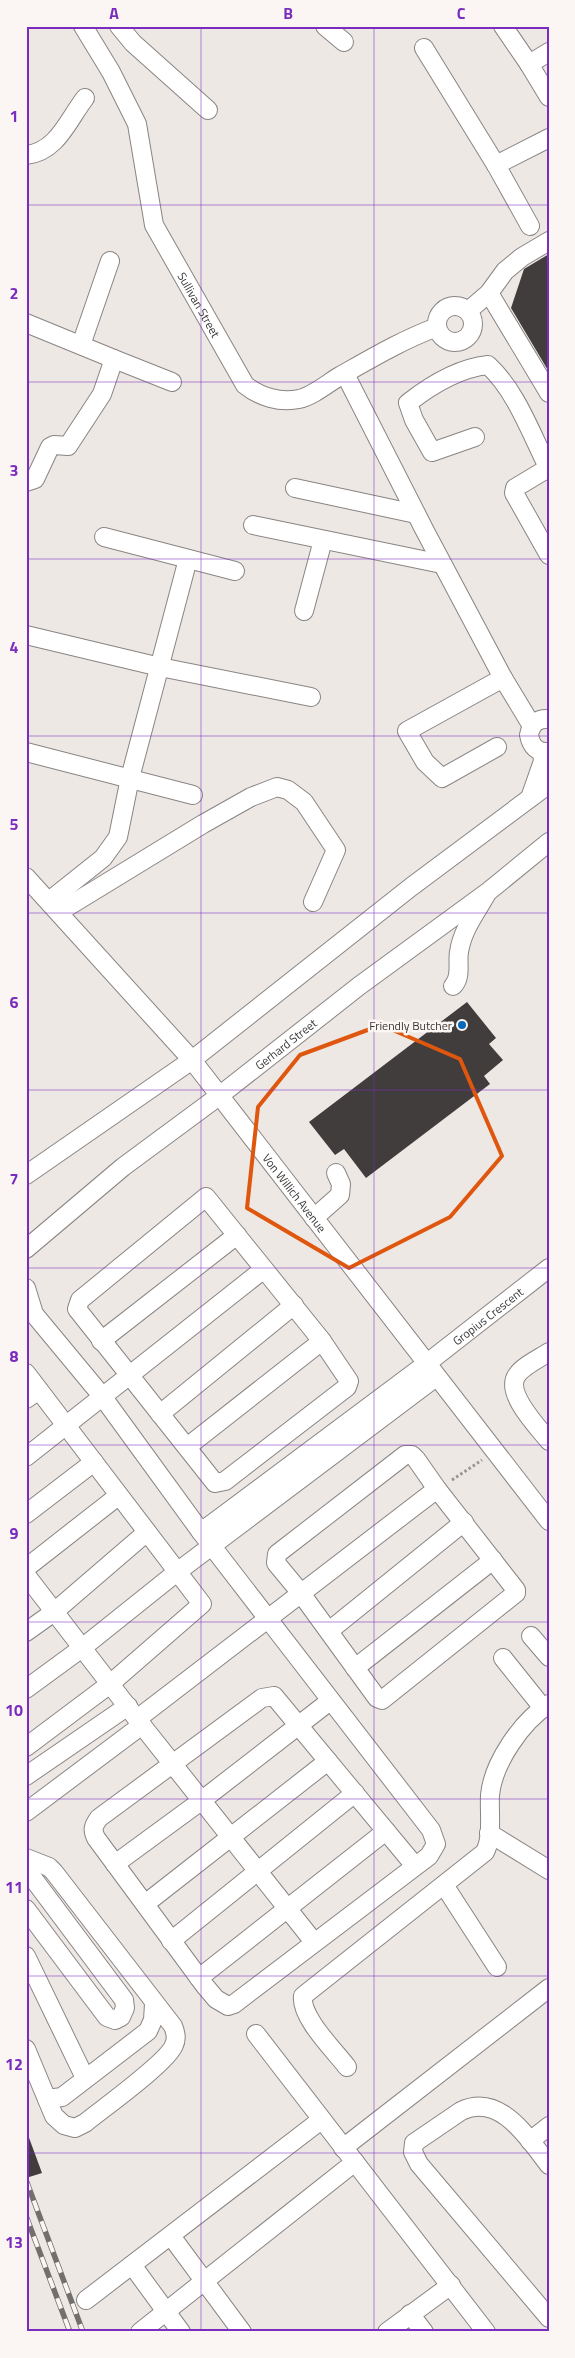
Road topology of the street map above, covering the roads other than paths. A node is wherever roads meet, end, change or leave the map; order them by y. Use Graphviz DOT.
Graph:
graph roads {
  1 [pos="83,26"];
  2 [pos="118,26"];
  3 [pos="325,26"];
  4 [pos="503,26"];
  5 [pos="344,42"];
  6 [pos="424,48"];
  7 [pos="549,52"];
  8 [pos="530,64"];
  9 [pos="549,97"];
  10 [pos="85,98"];
  11 [pos="208,110"];
  12 [pos="549,138"];
  13 [pos="26,155"];
  14 [pos="496,165"];
  15 [pos="530,226"];
  16 [pos="549,241"];
  17 [pos="110,261"];
  18 [pos="489,293"];
  19 [pos="468,311"];
  20 [pos="26,323"];
  21 [pos="437,327"];
  22 [pos="81,345"];
  23 [pos="114,358"];
  24 [pos="345,374"];
  25 [pos="172,382"];
  26 [pos="549,393"];
  27 [pos="475,437"];
  28 [pos="549,470"];
  29 [pos="26,482"];
  30 [pos="295,488"];
  31 [pos="416,514"];
  32 [pos="253,525"];
  33 [pos="104,537"];
  34 [pos="324,540"];
  35 [pos="549,555"];
  36 [pos="188,559"];
  37 [pos="442,564"];
  38 [pos="234,571"];
  39 [pos="304,611"];
  40 [pos="26,635"];
  41 [pos="160,667"];
  42 [pos="504,678"];
  43 [pos="311,697"];
  44 [pos="549,719"];
  45 [pos="532,726"];
  46 [pos="497,747"];
  47 [pos="26,752"];
  48 [pos="546,752"];
  49 [pos="130,778"];
  50 [pos="549,784"];
  51 [pos="193,795"];
  52 [pos="530,798"];
  53 [pos="549,842"];
  54 [pos="26,877"];
  55 [pos="489,891"];
  56 [pos="313,902"];
  57 [pos="54,907"];
  58 [pos="454,986"];
  59 [pos="192,1060"];
  60 [pos="219,1096"];
  61 [pos="336,1173"];
  62 [pos="26,1175"];
  63 [pos="314,1218"];
  64 [pos="237,1235"];
  65 [pos="31,1246"];
  66 [pos="26,1264"];
  67 [pos="549,1268"];
  68 [pos="264,1269"];
  69 [pos="26,1288"];
  70 [pos="294,1305"];
  71 [pos="30,1312"];
  72 [pos="101,1341"];
  73 [pos="322,1341"];
  74 [pos="549,1352"];
  75 [pos="431,1370"];
  76 [pos="26,1373"];
  77 [pos="128,1376"];
  78 [pos="32,1394"];
  79 [pos="102,1396"];
  80 [pos="160,1414"];
  81 [pos="65,1425"];
  82 [pos="549,1441"];
  83 [pos="187,1448"];
  84 [pos="26,1457"];
  85 [pos="94,1462"];
  86 [pos="437,1489"];
  87 [pos="118,1496"];
  88 [pos="26,1514"];
  89 [pos="549,1521"];
  90 [pos="464,1522"];
  91 [pos="147,1532"];
  92 [pos="206,1539"];
  93 [pos="493,1560"];
  94 [pos="26,1568"];
  95 [pos="177,1572"];
  96 [pos="26,1575"];
  97 [pos="300,1592"];
  98 [pos="54,1612"];
  99 [pos="267,1618"];
  100 [pos="328,1631"];
  101 [pos="26,1632"];
  102 [pos="531,1636"];
  103 [pos="82,1648"];
  104 [pos="549,1657"];
  105 [pos="504,1658"];
  106 [pos="356,1668"];
  107 [pos="110,1684"];
  108 [pos="26,1689"];
  109 [pos="330,1701"];
  110 [pos="546,1706"];
  111 [pos="136,1717"];
  112 [pos="299,1726"];
  113 [pos="26,1747"];
  114 [pos="328,1761"];
  115 [pos="172,1764"];
  116 [pos="26,1776"];
  117 [pos="355,1794"];
  118 [pos="201,1800"];
  119 [pos="26,1812"];
  120 [pos="386,1831"];
  121 [pos="489,1833"];
  122 [pos="230,1837"];
  123 [pos="26,1858"];
  124 [pos="115,1864"];
  125 [pos="415,1866"];
  126 [pos="26,1869"];
  127 [pos="549,1870"];
  128 [pos="258,1872"];
  129 [pos="444,1884"];
  130 [pos="145,1904"];
  131 [pos="26,1909"];
  132 [pos="288,1910"];
  133 [pos="172,1941"];
  134 [pos="314,1942"];
  135 [pos="26,1956"];
  136 [pos="497,1967"];
  137 [pos="199,1978"];
  138 [pos="549,1988"];
  139 [pos="154,2004"];
  140 [pos="256,2034"];
  141 [pos="26,2049"];
  142 [pos="347,2067"];
  143 [pos="85,2078"];
  144 [pos="47,2098"];
  145 [pos="322,2120"];
  146 [pos="549,2126"];
  147 [pos="530,2142"];
  148 [pos="343,2148"];
  149 [pos="355,2162"];
  150 [pos="549,2164"];
  151 [pos="171,2236"];
  152 [pos="132,2265"];
  153 [pos="204,2280"];
  154 [pos="450,2284"];
  155 [pos="86,2300"];
  156 [pos="166,2311"];
  157 [pos="410,2314"];
  158 [pos="549,2318"];
  159 [pos="140,2332"];
  160 [pos="181,2332"];
  161 [pos="242,2332"];
  162 [pos="387,2332"];
  163 [pos="424,2332"];
  164 [pos="486,2332"];
  1 -- 24 [label="street, Sullivan Street"];
  2 -- 11 [label="street"];
  3 -- 5 [label="street"];
  4 -- 8 [label="street"];
  6 -- 14 [label="street"];
  7 -- 8 [label="street"];
  8 -- 9 [label="street"];
  10 -- 13 [label="street"];
  12 -- 14 [label="street"];
  14 -- 15 [label="street"];
  16 -- 18 [label="street"];
  17 -- 22 [label="street"];
  18 -- 19 [label="street"];
  18 -- 26 [label="street"];
  19 -- 21 [label="street"];
  19 -- 21 [label="street"];
  20 -- 22 [label="street"];
  21 -- 24 [label="street, Sullivan Street"];
  22 -- 23 [label="street"];
  23 -- 25 [label="street"];
  23 -- 29 [label="street"];
  24 -- 31 [label="street"];
  27 -- 28 [label="street"];
  28 -- 35 [label="street"];
  30 -- 31 [label="street"];
  31 -- 37 [label="street"];
  32 -- 34 [label="street"];
  33 -- 36 [label="street"];
  34 -- 37 [label="street"];
  34 -- 39 [label="street"];
  36 -- 38 [label="street"];
  36 -- 41 [label="street"];
  37 -- 42 [label="street"];
  40 -- 41 [label="street"];
  41 -- 43 [label="street"];
  41 -- 49 [label="street"];
  42 -- 45 [label="street"];
  42 -- 46 [label="street"];
  44 -- 45 [label="street"];
  45 -- 48 [label="street"];
  47 -- 49 [label="street"];
  48 -- 52 [label="street"];
  49 -- 51 [label="street"];
  49 -- 57 [label="street"];
  50 -- 52 [label="street"];
  52 -- 59 [label="street"];
  53 -- 55 [label="street, Gerhard Street"];
  54 -- 57 [label="street, Von Willich Avenue"];
  55 -- 58 [label="street"];
  55 -- 60 [label="street, Gerhard Street"];
  56 -- 57 [label="street"];
  57 -- 59 [label="street, Von Willich Avenue"];
  59 -- 60 [label="street, Von Willich Avenue"];
  59 -- 62 [label="street"];
  60 -- 63 [label="street, Von Willich Avenue"];
  60 -- 65 [label="street, Gerhard Street"];
  61 -- 63 [label="street"];
  63 -- 75 [label="street, Von Willich Avenue"];
  64 -- 68 [label="street"];
  64 -- 72 [label="street"];
  64 -- 72 [label="street"];
  65 -- 66 [label="street"];
  67 -- 75 [label="street, Gropius Crescent"];
  68 -- 70 [label="street"];
  68 -- 77 [label="street"];
  69 -- 71 [label="street"];
  70 -- 73 [label="street"];
  70 -- 80 [label="street"];
  71 -- 79 [label="street"];
  72 -- 77 [label="street"];
  73 -- 83 [label="street"];
  73 -- 83 [label="street"];
  74 -- 82 [label="street"];
  75 -- 89 [label="street, Von Willich Avenue"];
  75 -- 92 [label="street, Gropius Crescent"];
  76 -- 78 [label="street"];
  77 -- 79 [label="street"];
  77 -- 80 [label="street"];
  78 -- 81 [label="street"];
  79 -- 81 [label="street"];
  79 -- 92 [label="street"];
  80 -- 83 [label="street"];
  81 -- 84 [label="street"];
  81 -- 85 [label="street"];
  85 -- 87 [label="street"];
  85 -- 88 [label="street"];
  86 -- 90 [label="street"];
  86 -- 97 [label="street"];
  86 -- 97 [label="street"];
  87 -- 91 [label="street"];
  87 -- 94 [label="street"];
  90 -- 93 [label="street"];
  90 -- 100 [label="street"];
  91 -- 95 [label="street"];
  91 -- 98 [label="street"];
  92 -- 95 [label="street, Gropius Crescent"];
  92 -- 99 [label="street"];
  93 -- 106 [label="street"];
  93 -- 106 [label="street"];
  95 -- 103 [label="street, Gropius Crescent"];
  95 -- 107 [label="street"];
  96 -- 98 [label="street"];
  97 -- 99 [label="street"];
  97 -- 100 [label="street"];
  98 -- 101 [label="street"];
  98 -- 103 [label="street"];
  99 -- 109 [label="street"];
  99 -- 111 [label="street"];
  100 -- 106 [label="street"];
  102 -- 104 [label="street"];
  103 -- 107 [label="street"];
  103 -- 108 [label="street, Gropius Crescent"];
  105 -- 110 [label="street"];
  107 -- 111 [label="street"];
  107 -- 113 [label="street"];
  109 -- 112 [label="street"];
  109 -- 125 [label="street"];
  110 -- 121 [label="street"];
  111 -- 115 [label="street"];
  111 -- 116 [label="street"];
  111 -- 119 [label="street"];
  112 -- 114 [label="street"];
  112 -- 115 [label="street"];
  112 -- 118 [label="street"];
  114 -- 117 [label="street"];
  114 -- 122 [label="street"];
  115 -- 118 [label="street"];
  115 -- 124 [label="street"];
  117 -- 120 [label="street"];
  117 -- 128 [label="street"];
  118 -- 122 [label="street"];
  118 -- 124 [label="street"];
  120 -- 125 [label="street"];
  120 -- 132 [label="street"];
  121 -- 127 [label="street"];
  121 -- 129 [label="street"];
  122 -- 128 [label="street"];
  122 -- 130 [label="street"];
  123 -- 139 [label="street"];
  124 -- 130 [label="street"];
  125 -- 134 [label="street"];
  126 -- 131 [label="street"];
  128 -- 132 [label="street"];
  128 -- 133 [label="street"];
  129 -- 136 [label="street"];
  129 -- 142 [label="street"];
  130 -- 133 [label="street"];
  132 -- 134 [label="street"];
  132 -- 137 [label="street"];
  133 -- 137 [label="street"];
  134 -- 137 [label="street"];
  135 -- 143 [label="street"];
  138 -- 148 [label="street"];
  139 -- 143 [label="street"];
  139 -- 144 [label="street"];
  140 -- 145 [label="street"];
  141 -- 144 [label="street"];
  143 -- 144 [label="street"];
  145 -- 148 [label="street"];
  145 -- 151 [label="street"];
  146 -- 147 [label="street"];
  147 -- 150 [label="street"];
  147 -- 158 [label="street"];
  148 -- 149 [label="street"];
  149 -- 153 [label="street"];
  149 -- 154 [label="street"];
  151 -- 152 [label="street"];
  151 -- 153 [label="street"];
  152 -- 155 [label="street"];
  152 -- 156 [label="street"];
  153 -- 156 [label="street"];
  153 -- 161 [label="street"];
  154 -- 157 [label="street"];
  154 -- 164 [label="street"];
  156 -- 159 [label="street"];
  156 -- 160 [label="street"];
  157 -- 162 [label="street"];
  157 -- 163 [label="street"];
}
